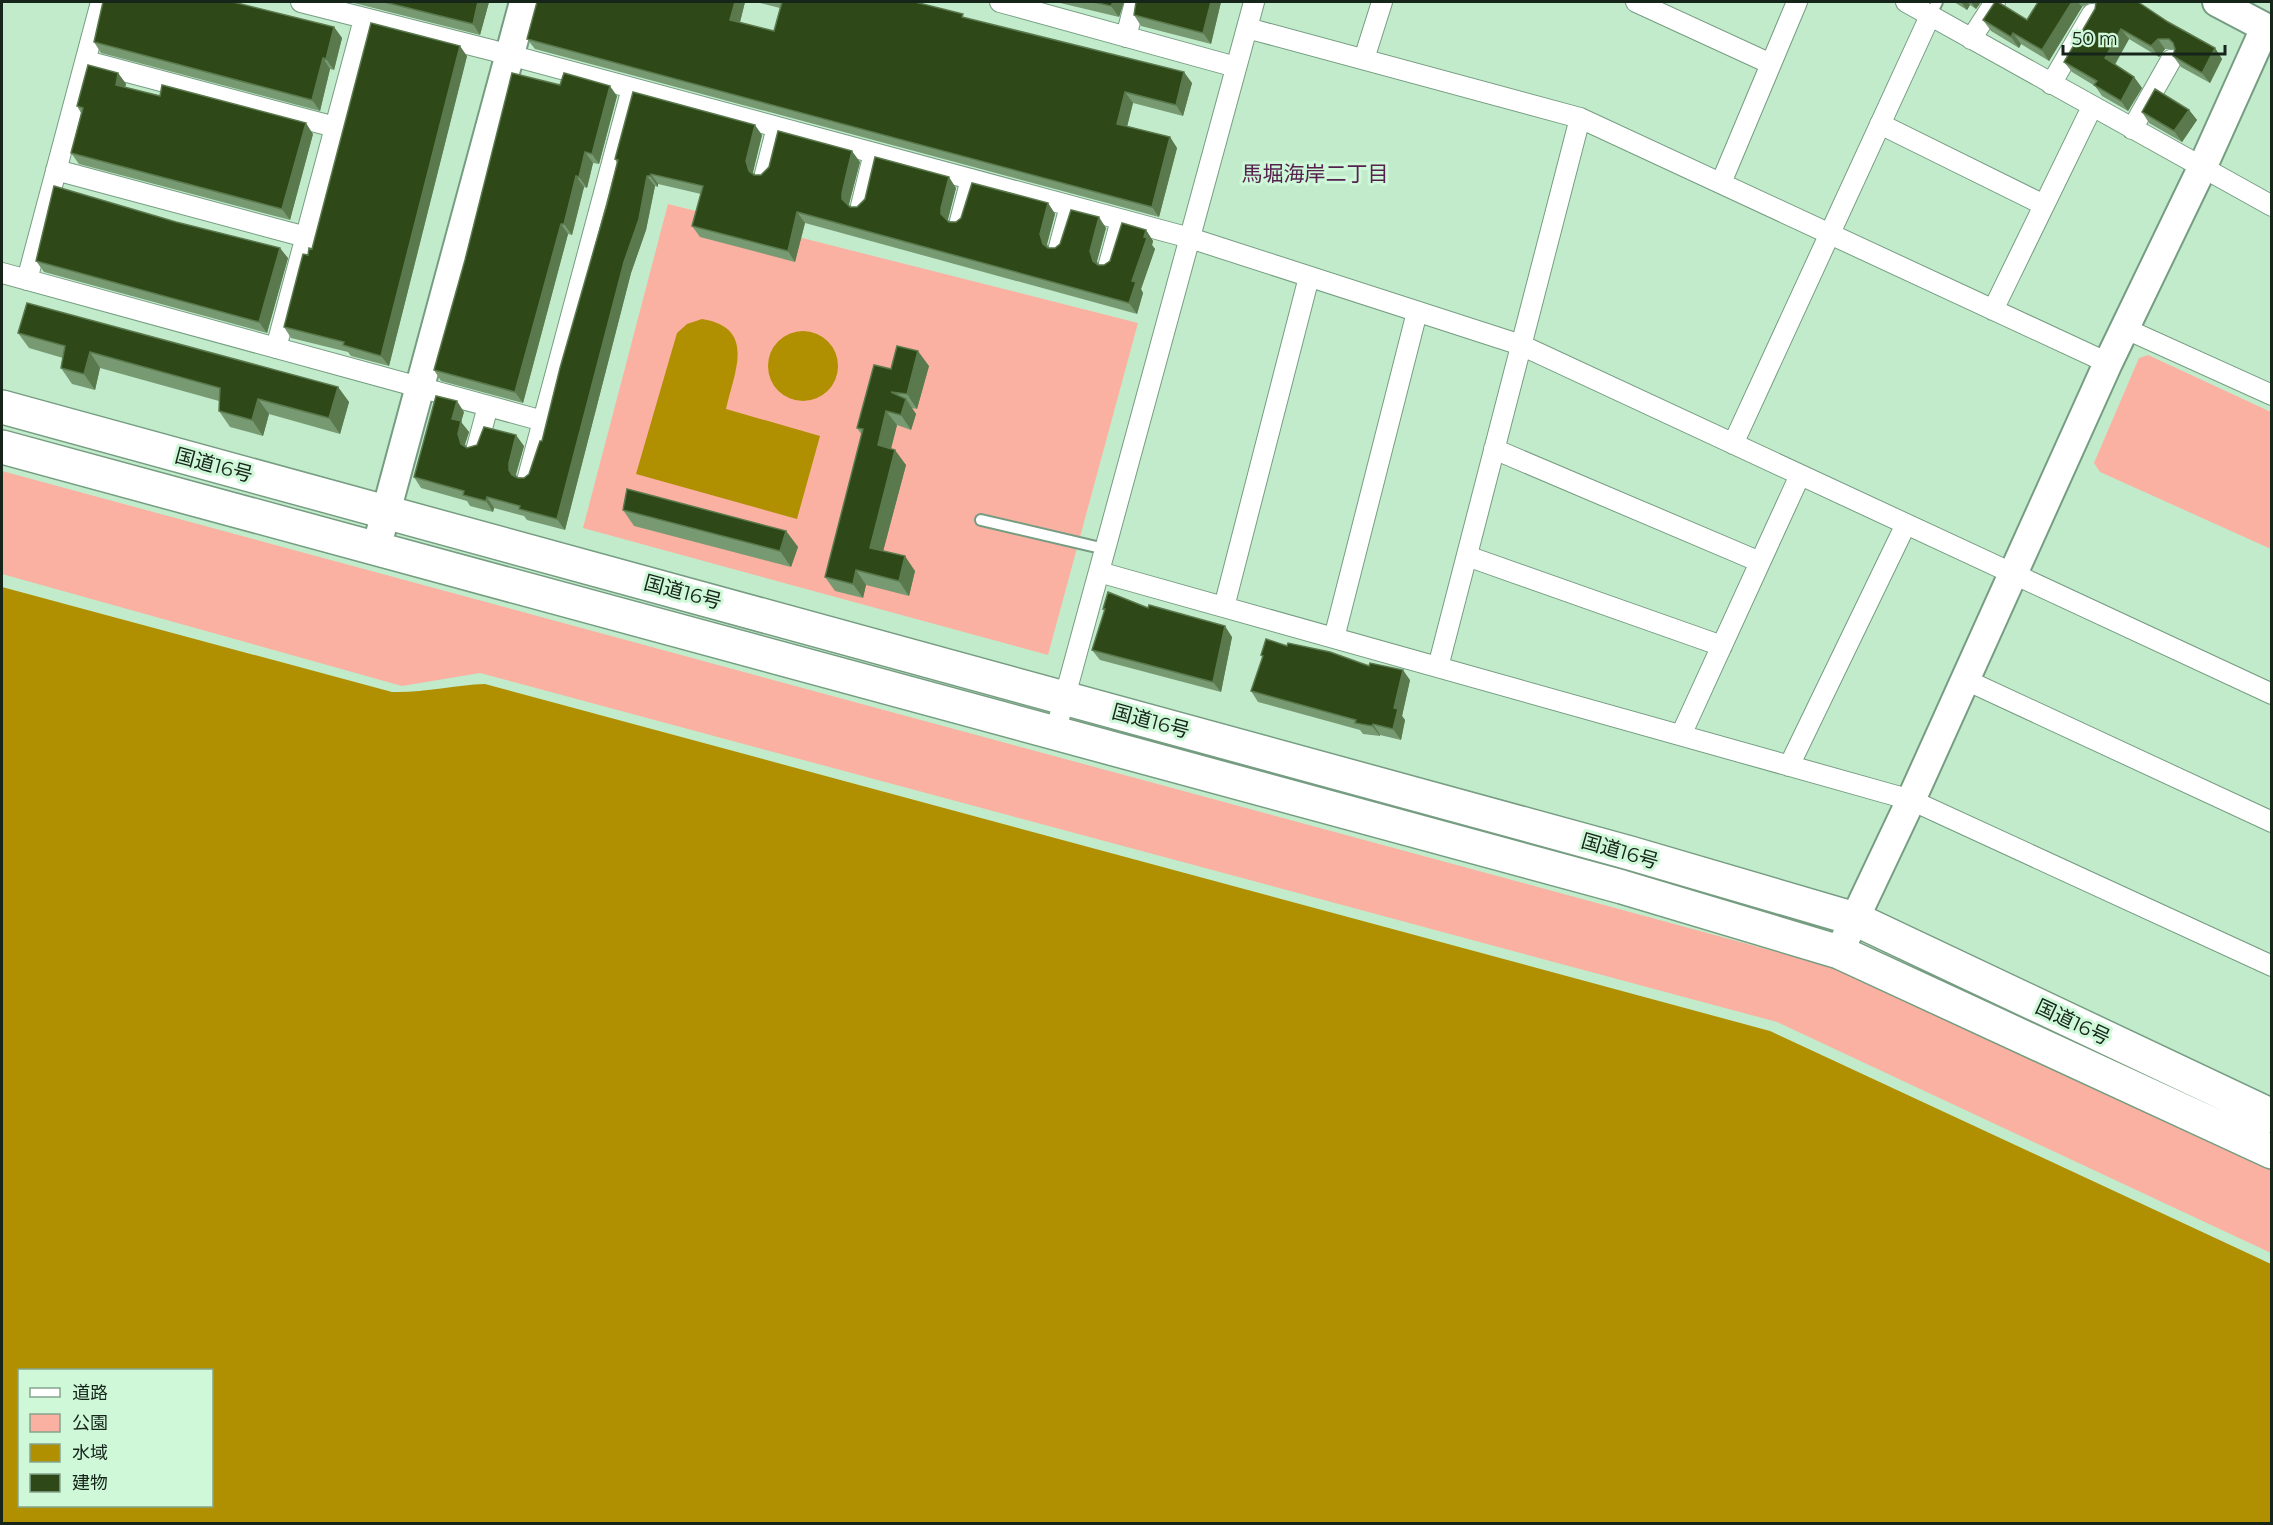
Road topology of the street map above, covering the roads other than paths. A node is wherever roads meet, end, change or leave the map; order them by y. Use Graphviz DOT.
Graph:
graph roads {
  1 [pos="101,2"];
  2 [pos="301,2"];
  3 [pos="524,2"];
  4 [pos="1000,2"];
  5 [pos="1135,2"];
  6 [pos="1254,2"];
  7 [pos="1382,2"];
  8 [pos="1636,2"];
  9 [pos="1797,2"];
  10 [pos="1906,2"];
  11 [pos="1995,2"];
  12 [pos="2221,3"];
  13 [pos="1934,9"];
  14 [pos="2092,14"];
  15 [pos="364,19"];
  16 [pos="1247,28"];
  17 [pos="2268,29"];
  18 [pos="1126,37"];
  19 [pos="1971,39"];
  20 [pos="510,55"];
  21 [pos="1364,59"];
  22 [pos="2171,60"];
  23 [pos="86,61"];
  24 [pos="1771,64"];
  25 [pos="1236,68"];
  26 [pos="2051,84"];
  27 [pos="632,88"];
  28 [pos="2092,107"];
  29 [pos="1580,118"];
  30 [pos="1880,124"];
  31 [pos="335,127"];
  32 [pos="777,127"];
  33 [pos="2133,129"];
  34 [pos="874,153"];
  35 [pos="2202,168"];
  36 [pos="56,170"];
  37 [pos="765,174"];
  38 [pos="971,179"];
  39 [pos="1721,183"];
  40 [pos="2044,205"];
  41 [pos="861,206"];
  42 [pos="1070,206"];
  43 [pos="2271,206"];
  44 [pos="1121,220"];
  45 [pos="960,221"];
  46 [pos="1830,234"];
  47 [pos="306,237"];
  48 [pos="1190,238"];
  49 [pos="1059,247"];
  50 [pos="1109,264"];
  51 [pos="2,273"];
  52 [pos="1309,277"];
  53 [pos="27,280"];
  54 [pos="1993,310"];
  55 [pos="1417,312"];
  56 [pos="2126,329"];
  57 [pos="1521,345"];
  58 [pos="276,348"];
  59 [pos="2108,363"];
  60 [pos="420,387"];
  61 [pos="2271,395"];
  62 [pos="488,406"];
  63 [pos="2,407"];
  64 [pos="543,421"];
  65 [pos="1733,444"];
  66 [pos="2,447"];
  67 [pos="477,447"];
  68 [pos="1494,449"];
  69 [pos="1800,475"];
  70 [pos="528,477"];
  71 [pos="386,511"];
  72 [pos="981,520"];
  73 [pos="1906,524"];
  74 [pos="376,549"];
  75 [pos="1105,549"];
  76 [pos="1467,556"];
  77 [pos="1760,562"];
  78 [pos="1099,572"];
  79 [pos="2013,574"];
  80 [pos="1224,607"];
  81 [pos="1335,638"];
  82 [pos="1722,646"];
  83 [pos="1438,667"];
  84 [pos="1966,680"];
  85 [pos="2271,694"];
  86 [pos="1065,697"];
  87 [pos="1055,733"];
  88 [pos="1681,735"];
  89 [pos="1790,766"];
  90 [pos="1911,800"];
  91 [pos="2271,822"];
  92 [pos="1855,919"];
  93 [pos="1839,952"];
  94 [pos="2271,966"];
  95 [pos="2271,1116"];
  96 [pos="2271,1152"];
  1 -- 23 [label="street"];
  2 -- 15 [label="street"];
  3 -- 20 [label="street"];
  4 -- 18 [label="street"];
  5 -- 18 [label="street"];
  6 -- 16 [label="street"];
  7 -- 21 [label="street"];
  8 -- 24 [label="street"];
  9 -- 24 [label="street"];
  10 -- 13 [label="street"];
  11 -- 19 [label="street"];
  12 -- 17 [label="street"];
  13 -- 19 [label="street"];
  13 -- 30 [label="street"];
  14 -- 26 [label="street"];
  15 -- 20 [label="street"];
  15 -- 31 [label="street"];
  16 -- 21 [label="street"];
  16 -- 25 [label="street"];
  17 -- 35 [label="street"];
  18 -- 25 [label="street"];
  19 -- 26 [label="street"];
  20 -- 27 [label="street"];
  20 -- 60 [label="street"];
  21 -- 29 [label="street"];
  22 -- 33 [label="street"];
  23 -- 31 [label="street"];
  23 -- 36 [label="street"];
  24 -- 39 [label="street"];
  25 -- 48 [label="street"];
  26 -- 28 [label="street"];
  27 -- 32 [label="street"];
  27 -- 64 [label="street"];
  28 -- 33 [label="street"];
  28 -- 40 [label="street"];
  29 -- 39 [label="street"];
  29 -- 57 [label="street"];
  30 -- 40 [label="street"];
  30 -- 46 [label="street"];
  31 -- 47 [label="street"];
  32 -- 34 [label="street"];
  32 -- 37 [label="street"];
  33 -- 35 [label="street"];
  34 -- 38 [label="street"];
  34 -- 41 [label="street"];
  35 -- 43 [label="street"];
  35 -- 56 [label="street"];
  36 -- 47 [label="street"];
  36 -- 53 [label="street"];
  38 -- 42 [label="street"];
  38 -- 45 [label="street"];
  39 -- 46 [label="street"];
  40 -- 54 [label="street"];
  42 -- 44 [label="street"];
  42 -- 49 [label="street"];
  44 -- 48 [label="street"];
  44 -- 50 [label="street"];
  46 -- 54 [label="street"];
  46 -- 65 [label="street"];
  47 -- 58 [label="street"];
  48 -- 52 [label="street"];
  48 -- 75 [label="street"];
  51 -- 53 [label="street"];
  52 -- 55 [label="street"];
  52 -- 80 [label="street"];
  53 -- 58 [label="street"];
  54 -- 59 [label="street"];
  55 -- 57 [label="street"];
  55 -- 81 [label="street"];
  56 -- 59 [label="street"];
  56 -- 61 [label="street"];
  57 -- 65 [label="street"];
  57 -- 68 [label="street"];
  58 -- 60 [label="street"];
  59 -- 79 [label="street"];
  60 -- 62 [label="street"];
  60 -- 71 [label="street"];
  62 -- 64 [label="street"];
  62 -- 67 [label="street"];
  63 -- 71 [label="highway, 国道16号"];
  64 -- 70 [label="street"];
  65 -- 69 [label="street"];
  66 -- 74 [label="highway, 国道16号"];
  68 -- 76 [label="street"];
  68 -- 77 [label="street"];
  69 -- 73 [label="street"];
  69 -- 77 [label="street"];
  71 -- 74 [label="street"];
  71 -- 86 [label="highway, 国道16号"];
  72 -- 75 [label="lane"];
  73 -- 79 [label="street"];
  73 -- 89 [label="street"];
  74 -- 87 [label="highway, 国道16号"];
  75 -- 78 [label="street"];
  76 -- 82 [label="street"];
  76 -- 83 [label="street"];
  77 -- 82 [label="street"];
  78 -- 80 [label="street"];
  78 -- 86 [label="street"];
  79 -- 84 [label="street"];
  79 -- 85 [label="street"];
  80 -- 81 [label="street"];
  81 -- 83 [label="street"];
  82 -- 88 [label="street"];
  83 -- 88 [label="street"];
  84 -- 90 [label="street"];
  84 -- 91 [label="street"];
  86 -- 87 [label="street"];
  86 -- 92 [label="highway, 国道16号"];
  87 -- 93 [label="highway, 国道16号"];
  88 -- 89 [label="street"];
  89 -- 90 [label="street"];
  90 -- 92 [label="street"];
  90 -- 94 [label="street"];
  92 -- 93 [label="street"];
  92 -- 95 [label="highway, 国道16号"];
  93 -- 96 [label="highway, 国道16号"];
}
